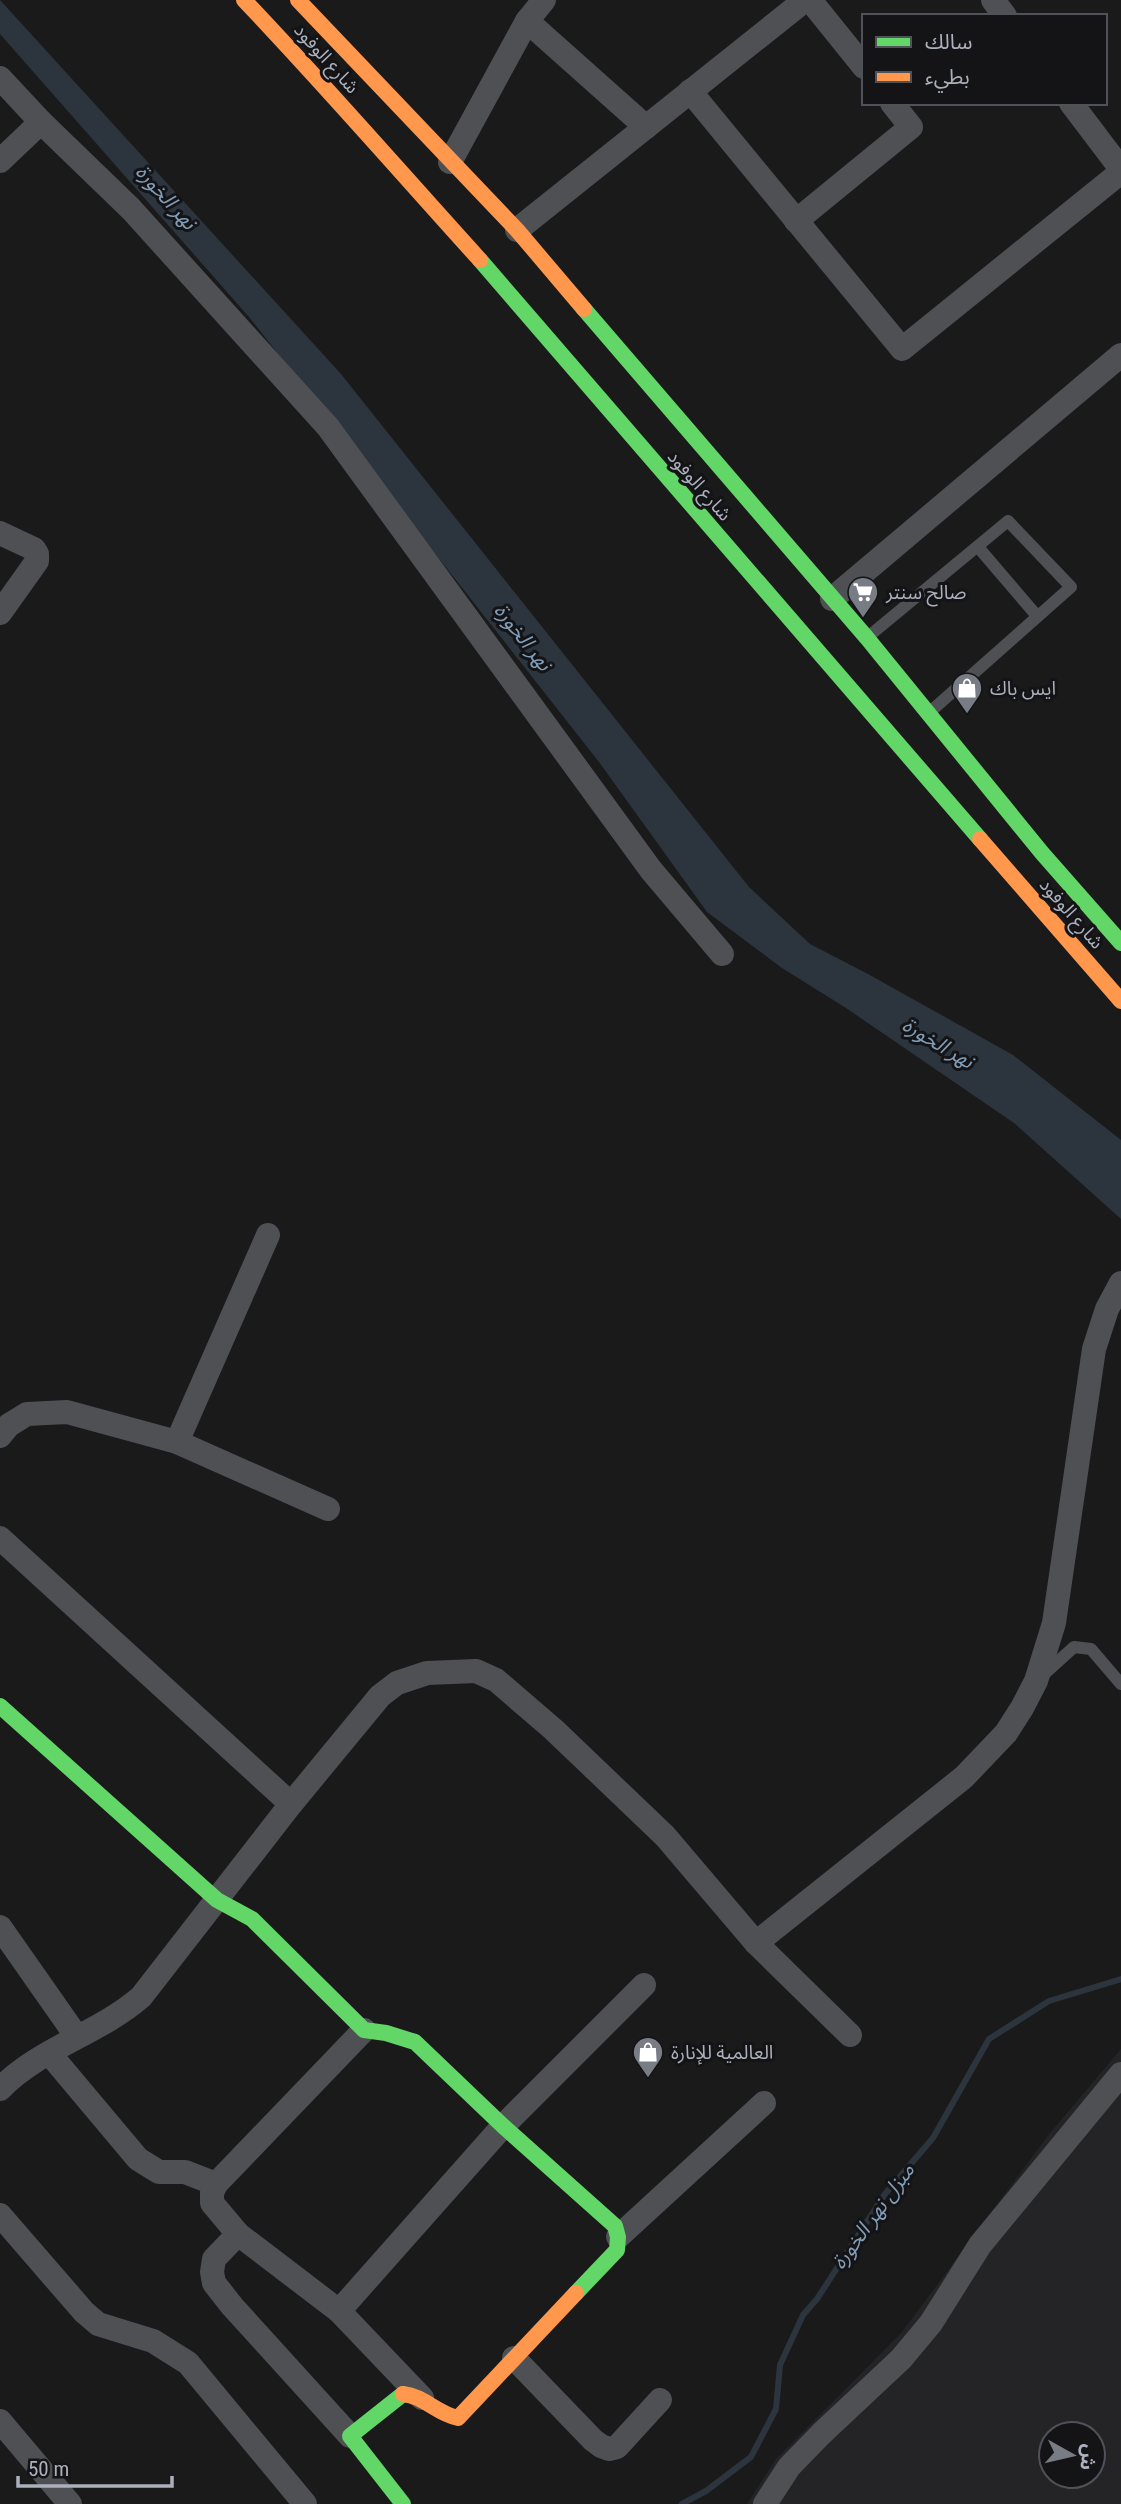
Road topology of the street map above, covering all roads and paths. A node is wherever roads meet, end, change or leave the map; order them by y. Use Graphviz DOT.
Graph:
graph roads {
  1 [pos="244,0"];
  2 [pos="298,0"];
  3 [pos="544,0"];
  4 [pos="804,0"];
  5 [pos="810,0"];
  6 [pos="527,20"];
  7 [pos="862,65"];
  8 [pos="0,78"];
  9 [pos="690,91"];
  10 [pos="894,105"];
  11 [pos="1073,105"];
  12 [pos="41,122"];
  13 [pos="646,127"];
  14 [pos="0,161"];
  15 [pos="450,162"];
  16 [pos="1121,170"];
  17 [pos="796,221"];
  18 [pos="517,230"];
  19 [pos="1119,361"];
  20 [pos="0,533"];
  21 [pos="978,547"];
  22 [pos="832,599"];
  23 [pos="0,613"];
  24 [pos="1037,616"];
  25 [pos="867,638"];
  26 [pos="928,713"];
  27 [pos="1121,943"];
  28 [pos="722,954"];
  29 [pos="1121,1001"];
  30 [pos="268,1235"];
  31 [pos="1121,1283"];
  32 [pos="0,1436"];
  33 [pos="177,1442"];
  34 [pos="328,1509"];
  35 [pos="0,1538"];
  36 [pos="1036,1681"];
  37 [pos="1121,1684"];
  38 [pos="0,1706"];
  39 [pos="291,1804"];
  40 [pos="217,1900"];
  41 [pos="0,1927"];
  42 [pos="756,1943"];
  43 [pos="645,1985"];
  44 [pos="364,2030"];
  45 [pos="850,2035"];
  46 [pos="77,2037"];
  47 [pos="49,2053"];
  48 [pos="1121,2074"];
  49 [pos="0,2089"];
  50 [pos="764,2103"];
  51 [pos="503,2126"];
  52 [pos="216,2184"];
  53 [pos="0,2215"];
  54 [pos="238,2234"];
  55 [pos="618,2237"];
  56 [pos="339,2311"];
  57 [pos="514,2358"];
  58 [pos="422,2398"];
  59 [pos="660,2400"];
  60 [pos="0,2421"];
  61 [pos="350,2437"];
  62 [pos="69,2504"];
  63 [pos="305,2504"];
  64 [pos="403,2504"];
  65 [pos="765,2504"];
  1 -- 29 [label="main road, شارع الوفود"];
  2 -- 15 [label="main road, شارع الوفود"];
  3 -- 6 [label="street"];
  4 -- 9 [label="street"];
  5 -- 7 [label="street"];
  6 -- 13 [label="street"];
  6 -- 15 [label="street"];
  8 -- 12 [label="street"];
  9 -- 13 [label="street"];
  9 -- 17 [label="street"];
  10 -- 17 [label="street"];
  11 -- 16 [label="street"];
  12 -- 14 [label="street"];
  12 -- 28 [label="street"];
  13 -- 18 [label="street"];
  15 -- 18 [label="main road, شارع الوفود"];
  16 -- 17 [label="street"];
  18 -- 22 [label="main road, شارع الوفود"];
  19 -- 22 [label="street"];
  20 -- 23 [label="street"];
  21 -- 24 [label="lane"];
  21 -- 24 [label="lane"];
  21 -- 25 [label="lane"];
  22 -- 25 [label="main road, شارع الوفود"];
  24 -- 26 [label="lane"];
  25 -- 26 [label="main road, شارع الوفود"];
  26 -- 27 [label="main road, شارع الوفود"];
  30 -- 33 [label="street"];
  31 -- 36 [label="street"];
  32 -- 33 [label="street"];
  33 -- 34 [label="street"];
  35 -- 39 [label="street"];
  36 -- 37 [label="lane"];
  36 -- 42 [label="street"];
  38 -- 40 [label="main road"];
  39 -- 40 [label="street"];
  39 -- 42 [label="street"];
  40 -- 44 [label="main road"];
  40 -- 46 [label="street"];
  41 -- 46 [label="street"];
  42 -- 45 [label="street"];
  43 -- 51 [label="street"];
  44 -- 51 [label="main road"];
  44 -- 52 [label="street"];
  46 -- 47 [label="street"];
  47 -- 49 [label="street"];
  47 -- 52 [label="street"];
  48 -- 65 [label="street"];
  50 -- 55 [label="street"];
  51 -- 55 [label="main road"];
  51 -- 56 [label="street"];
  52 -- 54 [label="street"];
  53 -- 63 [label="street"];
  54 -- 56 [label="street"];
  54 -- 61 [label="street"];
  55 -- 57 [label="main road"];
  56 -- 58 [label="street"];
  57 -- 58 [label="main road"];
  57 -- 59 [label="street"];
  58 -- 61 [label="main road"];
  60 -- 62 [label="street"];
  61 -- 64 [label="main road"];
}
